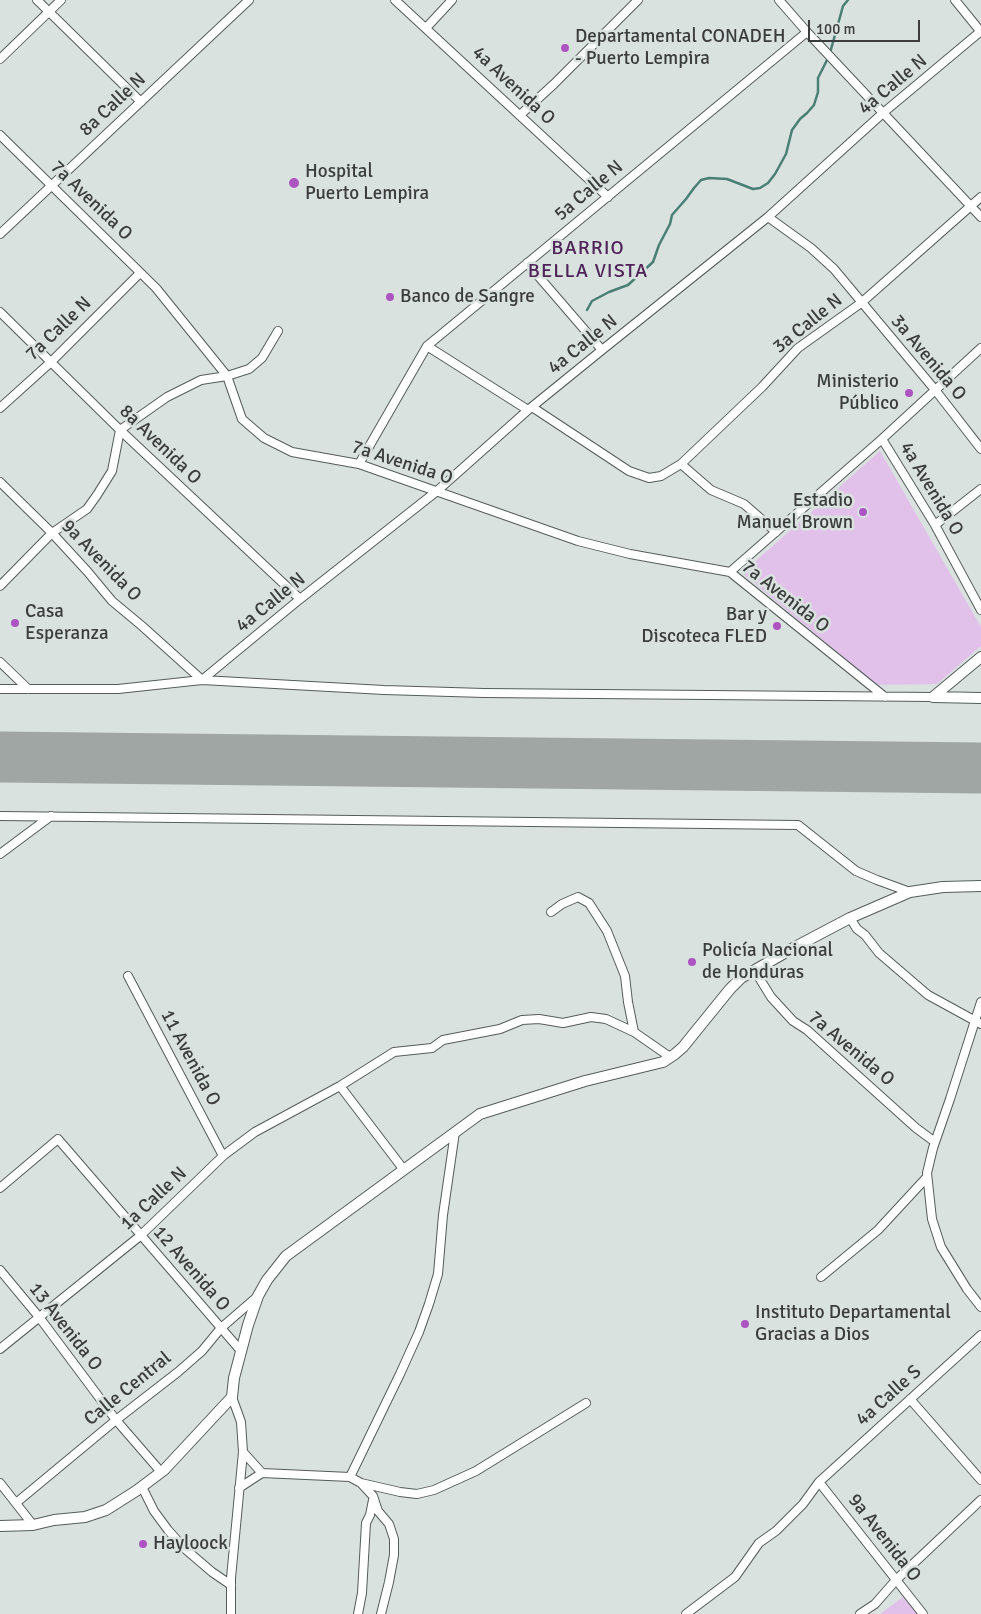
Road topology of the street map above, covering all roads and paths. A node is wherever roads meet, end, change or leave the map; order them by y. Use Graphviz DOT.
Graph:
graph roads {
  1 [pos="37,0"];
  2 [pos="61,0"];
  3 [pos="249,0"];
  4 [pos="395,0"];
  5 [pos="452,0"];
  6 [pos="638,0"];
  7 [pos="779,0"];
  8 [pos="955,0"];
  9 [pos="49,12"];
  10 [pos="426,28"];
  11 [pos="807,32"];
  12 [pos="981,32"];
  13 [pos="0,59"];
  14 [pos="141,102"];
  15 [pos="883,113"];
  16 [pos="520,115"];
  17 [pos="0,135"];
  18 [pos="51,186"];
  19 [pos="608,196"];
  20 [pos="981,196"];
  21 [pos="971,205"];
  22 [pos="768,217"];
  23 [pos="981,217"];
  24 [pos="0,234"];
  25 [pos="528,263"];
  26 [pos="140,273"];
  27 [pos="861,303"];
  28 [pos="0,312"];
  29 [pos="278,331"];
  30 [pos="427,346"];
  31 [pos="981,348"];
  32 [pos="602,350"];
  33 [pos="50,362"];
  34 [pos="227,376"];
  35 [pos="936,391"];
  36 [pos="0,408"];
  37 [pos="530,409"];
  38 [pos="120,430"];
  39 [pos="882,439"];
  40 [pos="981,449"];
  41 [pos="358,464"];
  42 [pos="681,464"];
  43 [pos="0,482"];
  44 [pos="981,489"];
  45 [pos="437,491"];
  46 [pos="935,525"];
  47 [pos="776,532"];
  48 [pos="52,533"];
  49 [pos="730,572"];
  50 [pos="0,586"];
  51 [pos="300,599"];
  52 [pos="981,610"];
  53 [pos="981,657"];
  54 [pos="0,662"];
  55 [pos="202,680"];
  56 [pos="0,689"];
  57 [pos="28,689"];
  58 [pos="885,697"];
  59 [pos="933,697"];
  60 [pos="981,698"];
  61 [pos="0,816"];
  62 [pos="51,816"];
  63 [pos="0,854"];
  64 [pos="981,886"];
  65 [pos="910,892"];
  66 [pos="552,912"];
  67 [pos="850,918"];
  68 [pos="755,971"];
  69 [pos="128,976"];
  70 [pos="981,1002"];
  71 [pos="978,1022"];
  72 [pos="634,1032"];
  73 [pos="670,1057"];
  74 [pos="340,1086"];
  75 [pos="455,1132"];
  76 [pos="935,1142"];
  77 [pos="223,1156"];
  78 [pos="404,1170"];
  79 [pos="927,1177"];
  80 [pos="0,1188"];
  81 [pos="140,1236"];
  82 [pos="0,1270"];
  83 [pos="821,1277"];
  84 [pos="258,1296"];
  85 [pos="981,1307"];
  86 [pos="39,1317"];
  87 [pos="221,1328"];
  88 [pos="981,1335"];
  89 [pos="0,1350"];
  90 [pos="241,1351"];
  91 [pos="232,1397"];
  92 [pos="910,1400"];
  93 [pos="586,1403"];
  94 [pos="116,1420"];
  95 [pos="243,1452"];
  96 [pos="161,1472"];
  97 [pos="262,1473"];
  98 [pos="350,1477"];
  99 [pos="981,1480"];
  100 [pos="819,1482"];
  101 [pos="0,1483"];
  102 [pos="361,1483"];
  103 [pos="142,1487"];
  104 [pos="239,1488"];
  105 [pos="373,1498"];
  106 [pos="981,1500"];
  107 [pos="16,1503"];
  108 [pos="33,1524"];
  109 [pos="0,1526"];
  110 [pos="896,1580"];
  111 [pos="230,1585"];
  112 [pos="230,1614"];
  113 [pos="358,1614"];
  114 [pos="381,1614"];
  115 [pos="686,1614"];
  116 [pos="860,1614"];
  117 [pos="923,1614"];
  1 -- 9 [label="street"];
  2 -- 9 [label="street"];
  3 -- 14 [label="street, 8a Calle N"];
  4 -- 10 [label="street, 4a Avenida O"];
  5 -- 10 [label="street"];
  6 -- 16 [label="street"];
  7 -- 11 [label="street"];
  8 -- 12 [label="street"];
  9 -- 13 [label="street"];
  9 -- 14 [label="street"];
  10 -- 16 [label="street, 4a Avenida O"];
  11 -- 15 [label="street"];
  11 -- 19 [label="street, 5a Calle N"];
  12 -- 15 [label="street, 4a Calle N"];
  14 -- 18 [label="street, 8a Calle N"];
  15 -- 21 [label="street"];
  15 -- 22 [label="street, 4a Calle N"];
  16 -- 19 [label="street, 4a Avenida O"];
  17 -- 18 [label="street, 7a Avenida O"];
  18 -- 24 [label="street, 8a Calle N"];
  18 -- 26 [label="street, 7a Avenida O"];
  19 -- 25 [label="street, 5a Calle N"];
  20 -- 21 [label="street, 3a Calle N"];
  21 -- 23 [label="street"];
  21 -- 27 [label="street, 3a Calle N"];
  22 -- 27 [label="street, 3a Avenida O"];
  22 -- 32 [label="street, 4a Calle N"];
  25 -- 30 [label="street, 5a Calle N"];
  25 -- 32 [label="street"];
  26 -- 33 [label="street, 7a Calle N"];
  26 -- 34 [label="street, 7a Avenida O"];
  27 -- 35 [label="street, 3a Avenida O"];
  27 -- 42 [label="street, 3a Calle N"];
  28 -- 33 [label="street, 8a Avenida O"];
  29 -- 34 [label="street"];
  30 -- 37 [label="street, 3a Calle N"];
  30 -- 41 [label="street, 5a Calle N"];
  31 -- 35 [label="street"];
  32 -- 37 [label="street, 4a Calle N"];
  33 -- 36 [label="street, 7a Calle N"];
  33 -- 38 [label="street, 8a Avenida O"];
  34 -- 38 [label="street"];
  34 -- 41 [label="street, 7a Avenida O"];
  35 -- 39 [label="street"];
  35 -- 40 [label="street, 3a Avenida O"];
  37 -- 42 [label="street, 3a Calle N"];
  37 -- 45 [label="street, 4a Calle N"];
  38 -- 48 [label="street"];
  38 -- 51 [label="street, 8a Avenida O"];
  39 -- 46 [label="street, 4a Avenida O"];
  39 -- 47 [label="street"];
  41 -- 45 [label="street, 7a Avenida O"];
  42 -- 47 [label="street"];
  43 -- 48 [label="street, 9a Avenida O"];
  44 -- 46 [label="street"];
  45 -- 49 [label="street, 7a Avenida O"];
  45 -- 51 [label="street, 4a Calle N"];
  46 -- 52 [label="street, 4a Avenida O"];
  47 -- 49 [label="street"];
  48 -- 50 [label="street"];
  48 -- 55 [label="street, 9a Avenida O"];
  49 -- 58 [label="street, 7a Avenida O"];
  51 -- 55 [label="street, 4a Calle N"];
  53 -- 59 [label="street"];
  54 -- 57 [label="street"];
  55 -- 57 [label="street"];
  55 -- 58 [label="street"];
  56 -- 57 [label="street"];
  58 -- 59 [label="street"];
  59 -- 60 [label="street"];
  61 -- 62 [label="street"];
  62 -- 63 [label="street"];
  62 -- 65 [label="street"];
  64 -- 65 [label="street"];
  65 -- 67 [label="street"];
  66 -- 72 [label="street"];
  67 -- 68 [label="street"];
  67 -- 71 [label="street"];
  68 -- 73 [label="street"];
  68 -- 76 [label="street, 7a Avenida O"];
  69 -- 77 [label="street, 11 Avenida O"];
  70 -- 71 [label="street"];
  71 -- 76 [label="street"];
  72 -- 73 [label="street, 1a Calle N"];
  72 -- 74 [label="street, 1a Calle N"];
  73 -- 75 [label="street"];
  74 -- 77 [label="street, 1a Calle N"];
  74 -- 78 [label="street"];
  75 -- 78 [label="street"];
  75 -- 98 [label="street"];
  76 -- 79 [label="street"];
  77 -- 81 [label="street, 1a Calle N"];
  78 -- 84 [label="street"];
  79 -- 83 [label="street"];
  79 -- 85 [label="street"];
  80 -- 81 [label="street, 12 Avenida O"];
  81 -- 86 [label="street, 1a Calle N"];
  81 -- 87 [label="street, 12 Avenida O"];
  82 -- 86 [label="street, 13 Avenida O"];
  84 -- 87 [label="street, Calle Central"];
  84 -- 90 [label="street"];
  86 -- 89 [label="street, 1a Calle N"];
  86 -- 94 [label="street, 13 Avenida O"];
  87 -- 90 [label="street, 12 Avenida O"];
  87 -- 94 [label="street, Calle Central"];
  88 -- 92 [label="street, 4a Calle S"];
  90 -- 91 [label="street"];
  91 -- 95 [label="street"];
  91 -- 96 [label="street"];
  92 -- 99 [label="street"];
  92 -- 100 [label="street, 4a Calle S"];
  93 -- 102 [label="street"];
  94 -- 96 [label="street, 13 Avenida O"];
  94 -- 107 [label="street, Calle Central"];
  95 -- 97 [label="street"];
  95 -- 104 [label="street"];
  96 -- 103 [label="street"];
  97 -- 98 [label="street"];
  97 -- 104 [label="street"];
  98 -- 102 [label="street"];
  100 -- 110 [label="street, 9a Avenida O"];
  100 -- 115 [label="street, 4a Calle S"];
  101 -- 107 [label="street"];
  102 -- 105 [label="street"];
  103 -- 108 [label="street"];
  103 -- 111 [label="street"];
  104 -- 111 [label="street"];
  105 -- 113 [label="street"];
  105 -- 114 [label="street"];
  106 -- 110 [label="street"];
  107 -- 108 [label="street"];
  108 -- 109 [label="street"];
  110 -- 116 [label="street"];
  110 -- 117 [label="street, 9a Avenida O"];
  111 -- 112 [label="street"];
}
